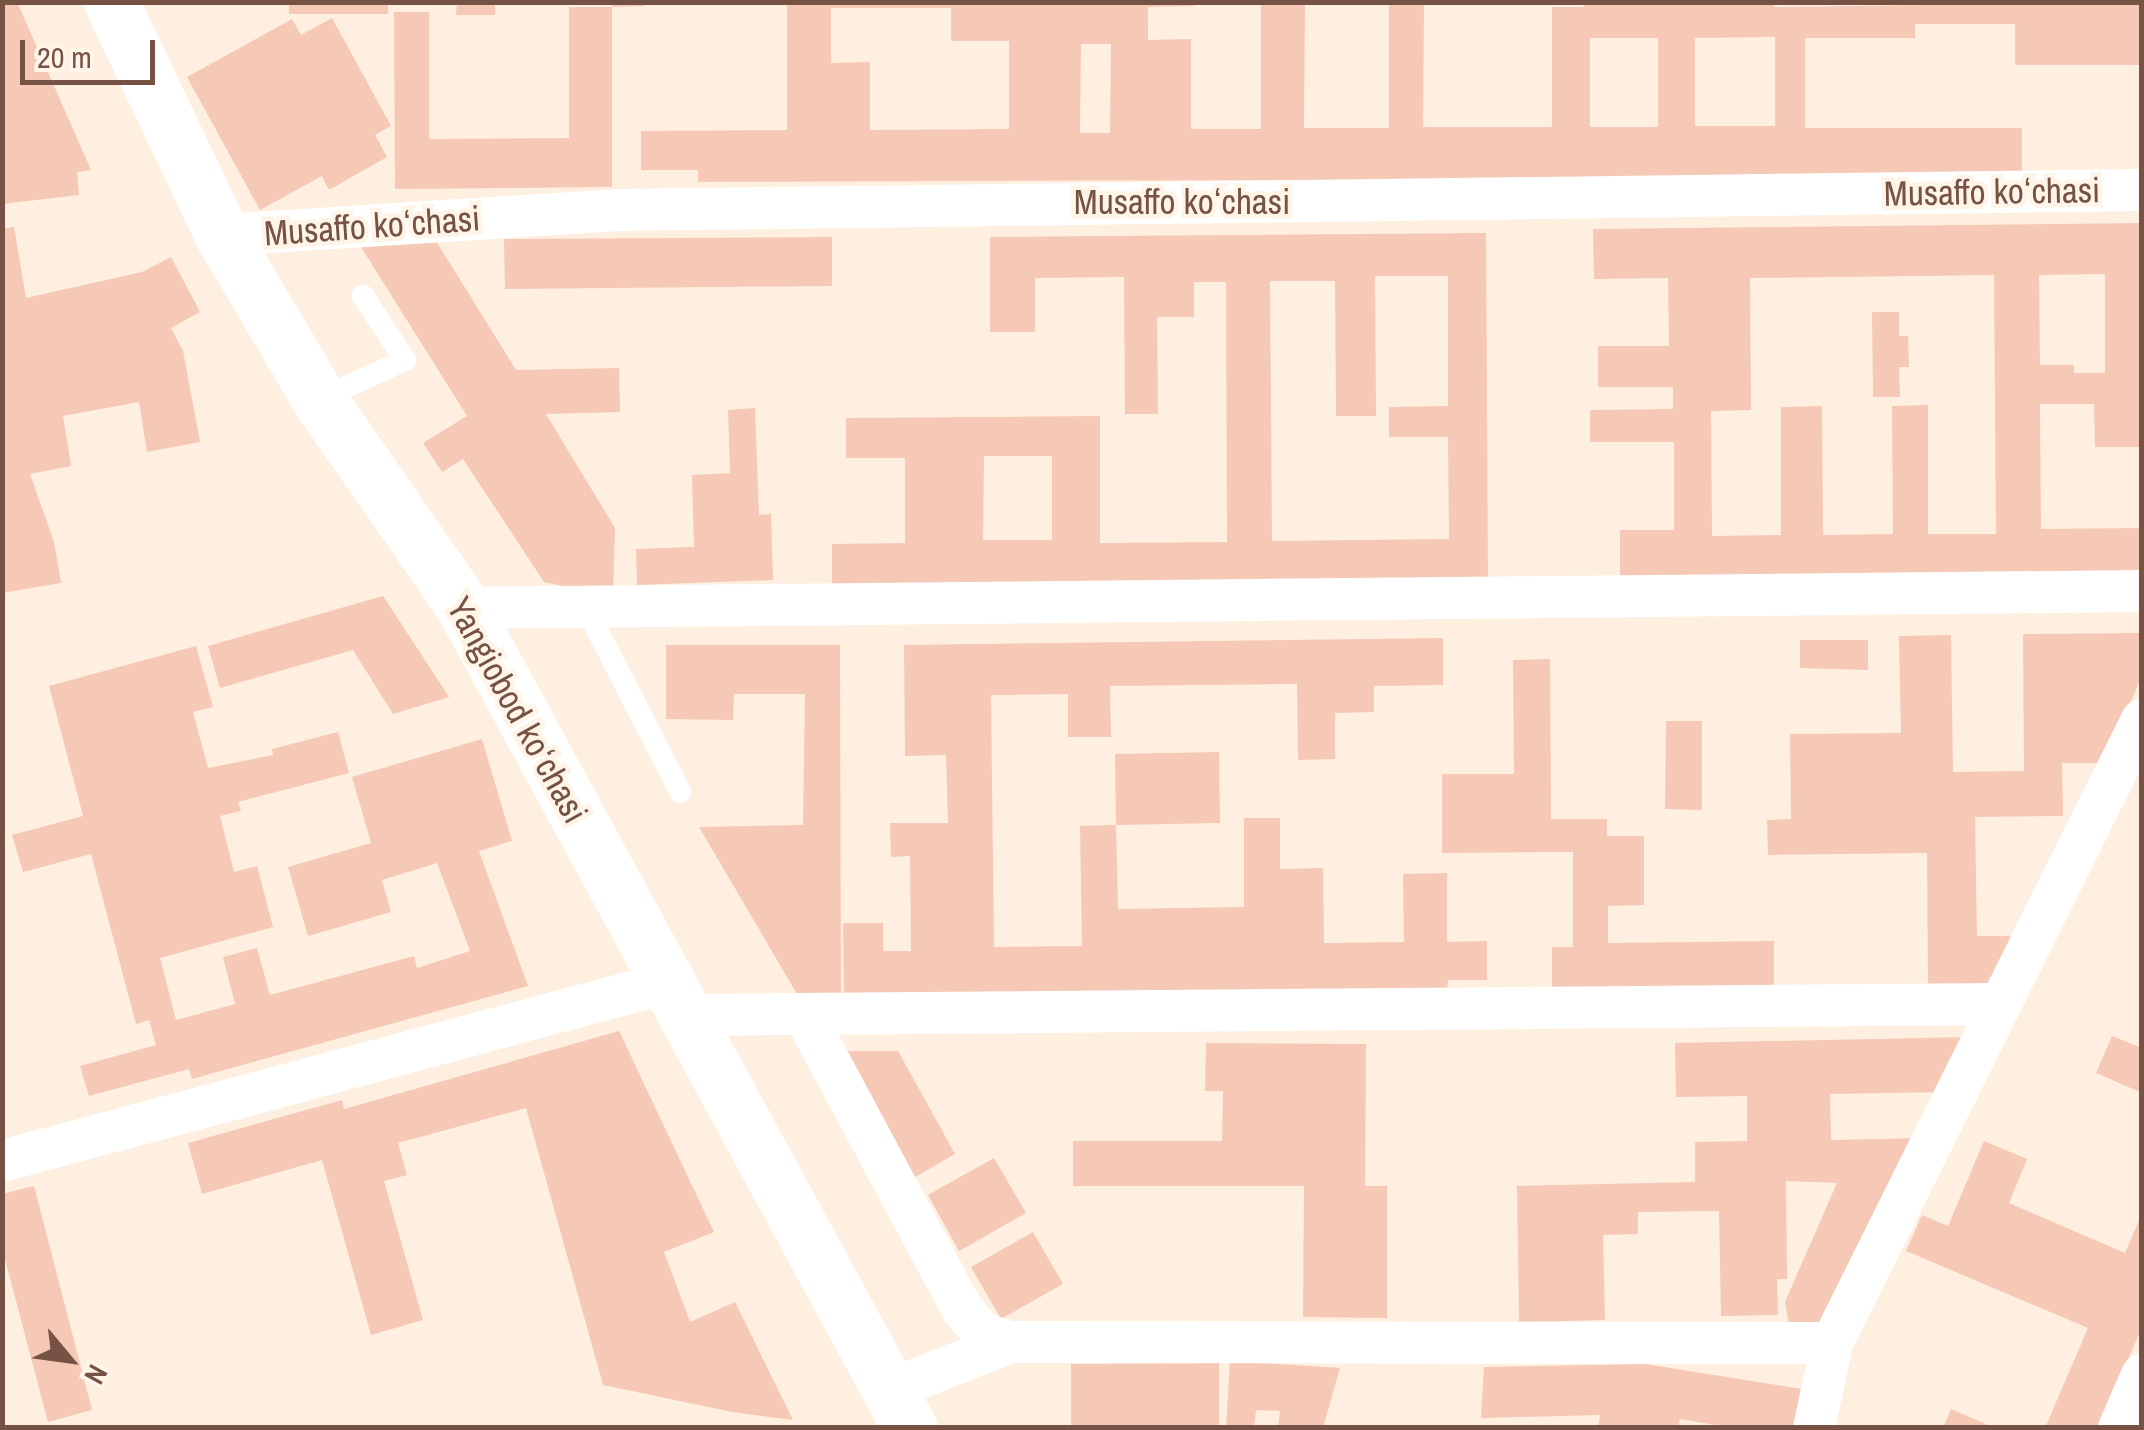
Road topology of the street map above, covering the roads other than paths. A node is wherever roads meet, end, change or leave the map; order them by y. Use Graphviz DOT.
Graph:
graph roads {
  1 [pos="111,2"];
  2 [pos="2142,190"];
  3 [pos="222,235"];
  4 [pos="363,296"];
  5 [pos="319,399"];
  6 [pos="2142,591"];
  7 [pos="585,606"];
  8 [pos="464,608"];
  9 [pos="2142,720"];
  10 [pos="680,792"];
  11 [pos="676,999"];
  12 [pos="1997,1004"];
  13 [pos="805,1016"];
  14 [pos="2,1161"];
  15 [pos="1011,1342"];
  16 [pos="1832,1344"];
  17 [pos="2142,1375"];
  18 [pos="899,1409"];
  19 [pos="1814,1428"];
  20 [pos="2119,1428"];
  1 -- 3 [label="street, Yangiobod koʻchasi"];
  2 -- 3 [label="street, Musaffo koʻchasi"];
  3 -- 5 [label="street, Yangiobod koʻchasi"];
  4 -- 5 [label="lane"];
  5 -- 8 [label="street, Yangiobod koʻchasi"];
  6 -- 7 [label="street"];
  7 -- 8 [label="street"];
  7 -- 10 [label="lane"];
  8 -- 11 [label="street, Yangiobod koʻchasi"];
  9 -- 12 [label="street"];
  11 -- 13 [label="street"];
  11 -- 14 [label="street"];
  11 -- 18 [label="street, Yangiobod koʻchasi"];
  12 -- 13 [label="street"];
  12 -- 16 [label="street"];
  13 -- 15 [label="street"];
  15 -- 16 [label="street"];
  15 -- 18 [label="street"];
  16 -- 19 [label="street"];
  17 -- 20 [label="street"];
}
